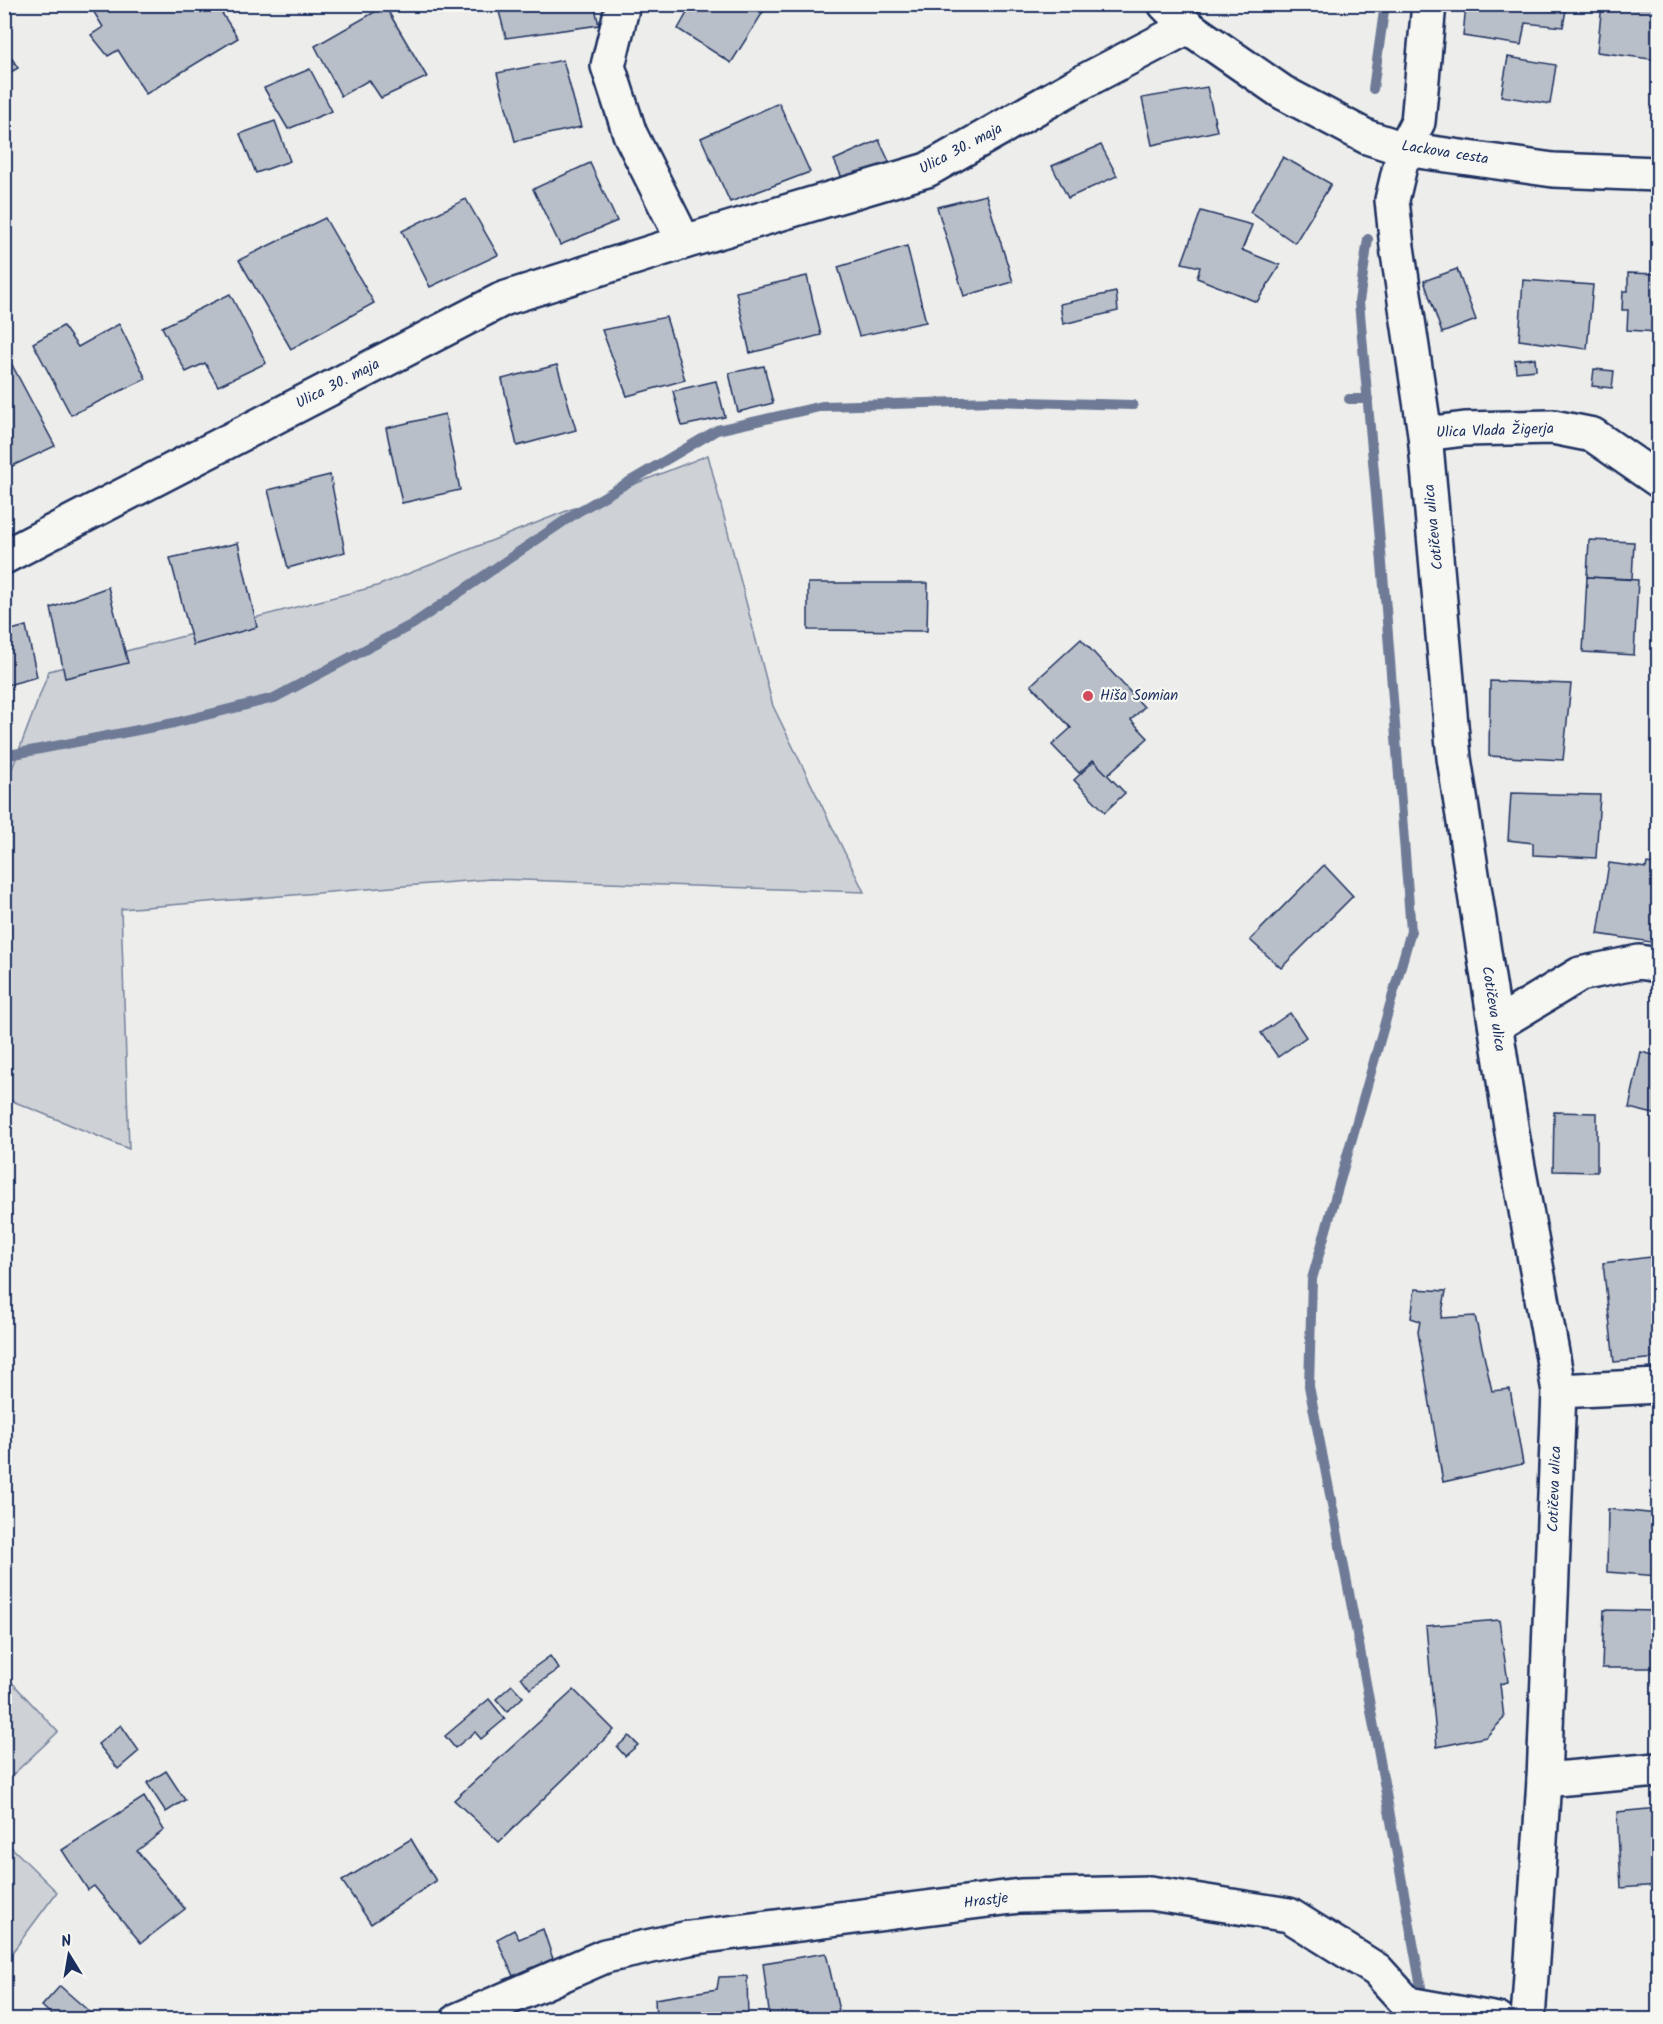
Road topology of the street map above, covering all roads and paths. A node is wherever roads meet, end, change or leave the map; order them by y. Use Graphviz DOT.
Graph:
graph roads {
  1 [pos="623,4"];
  2 [pos="1165,4"];
  3 [pos="1429,4"];
  4 [pos="1188,27"];
  5 [pos="1404,149"];
  6 [pos="1659,174"];
  7 [pos="684,242"];
  8 [pos="1425,434"];
  9 [pos="1659,480"];
  10 [pos="4,557"];
  11 [pos="1659,965"];
  12 [pos="1496,1025"];
  13 [pos="1659,1386"];
  14 [pos="1559,1391"];
  15 [pos="1659,1770"];
  16 [pos="1544,1780"];
  17 [pos="458,2019"];
  18 [pos="1498,2019"];
  19 [pos="1528,2019"];
  1 -- 7 [label="street"];
  2 -- 4 [label="street, Lackova cesta"];
  3 -- 5 [label="street, Cotičeva ulica"];
  4 -- 5 [label="street, Lackova cesta"];
  4 -- 7 [label="street, Ulica 30. maja"];
  5 -- 6 [label="street, Lackova cesta"];
  5 -- 8 [label="street, Cotičeva ulica"];
  7 -- 10 [label="street, Ulica 30. maja"];
  8 -- 9 [label="street, Ulica Vlada Žigerja"];
  8 -- 12 [label="street, Cotičeva ulica"];
  11 -- 12 [label="street"];
  12 -- 14 [label="street, Cotičeva ulica"];
  13 -- 14 [label="street"];
  14 -- 16 [label="street, Cotičeva ulica"];
  15 -- 16 [label="street"];
  16 -- 19 [label="street, Cotičeva ulica"];
  17 -- 18 [label="street, Hrastje"];
}
